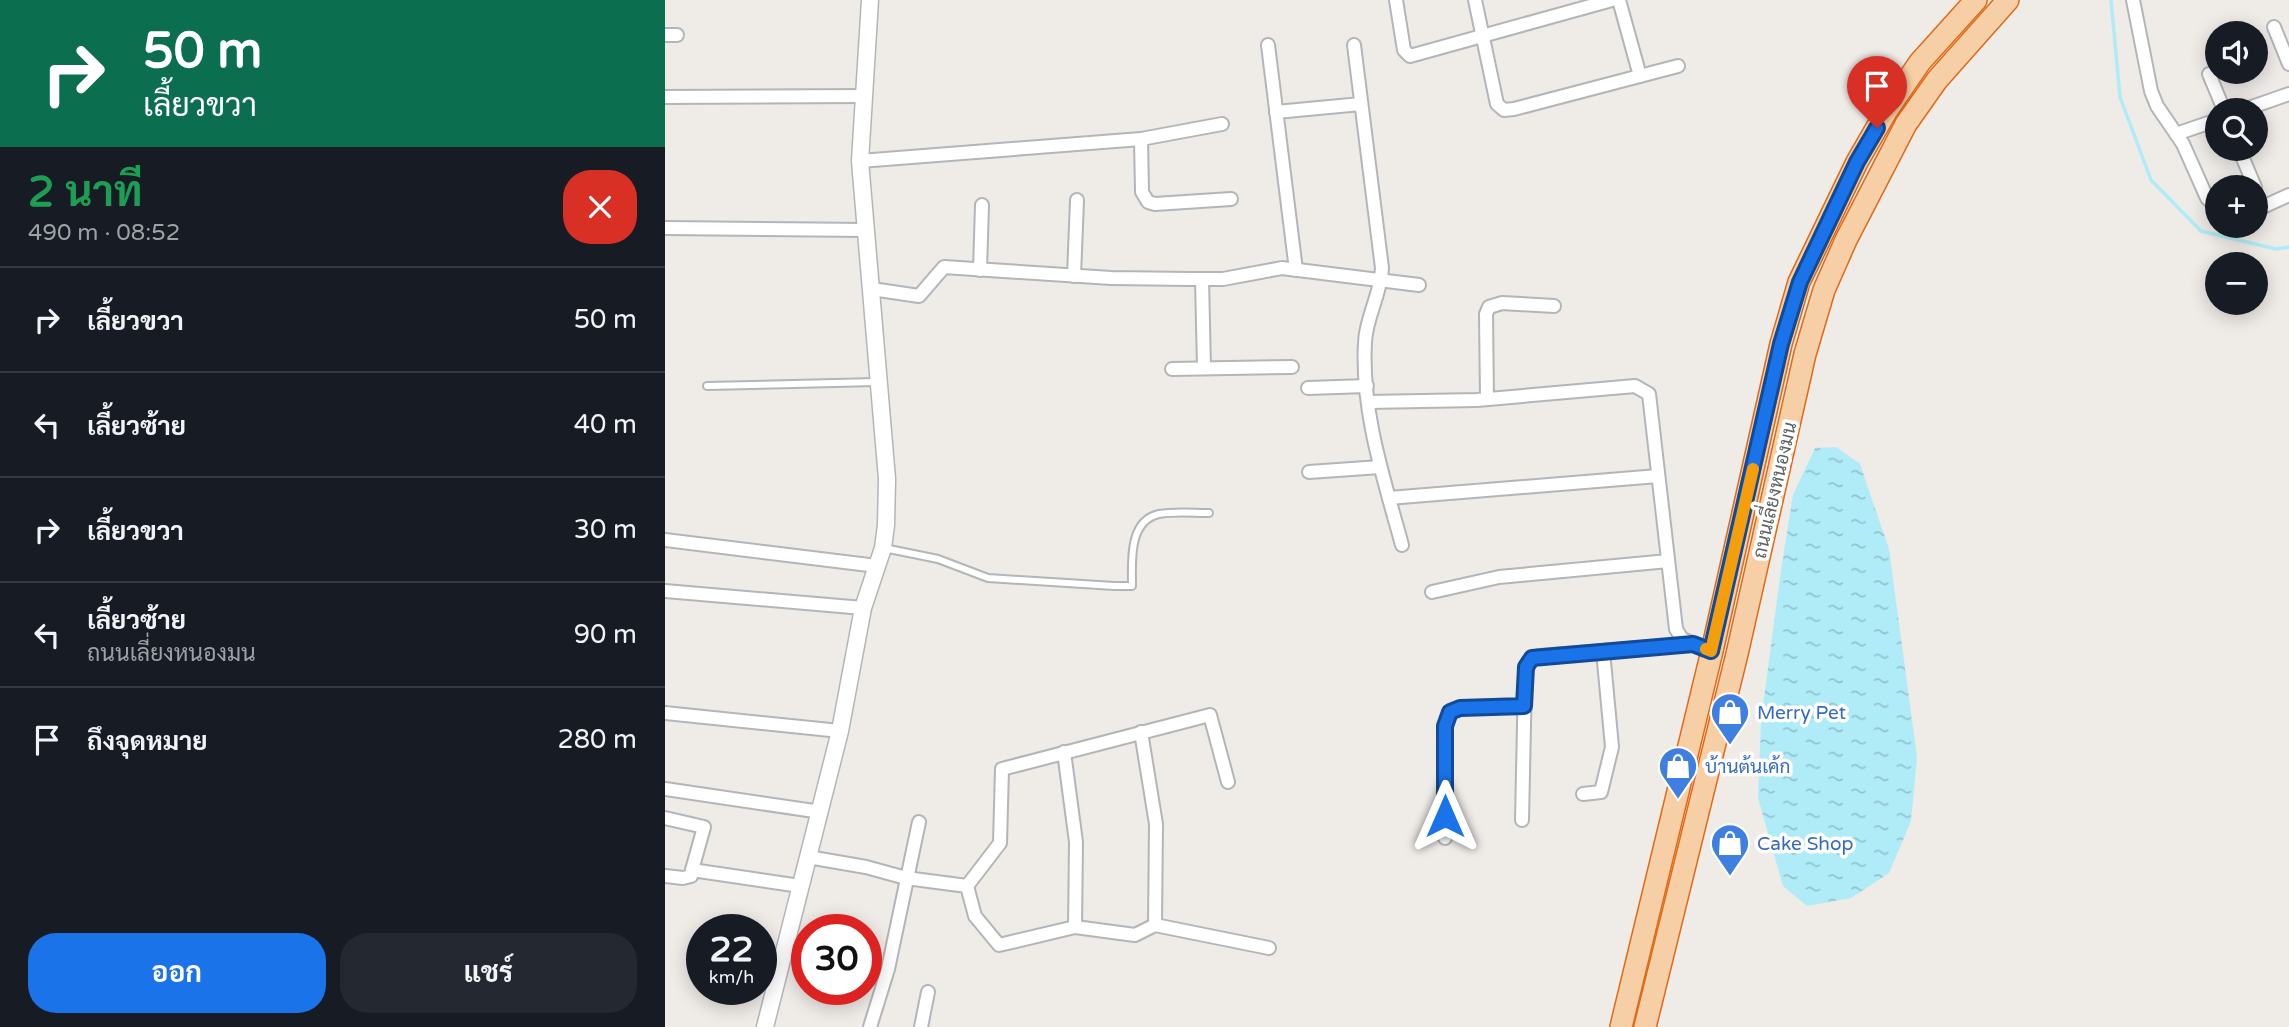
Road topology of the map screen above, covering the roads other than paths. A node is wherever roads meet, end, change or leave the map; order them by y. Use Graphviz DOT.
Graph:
graph roads {
  1 [pos="870,0"];
  2 [pos="1396,0"];
  3 [pos="1475,0"];
  4 [pos="1612,0"];
  5 [pos="1619,0"];
  6 [pos="1976,0"];
  7 [pos="2008,0"];
  8 [pos="2134,1"];
  9 [pos="2274,27"];
  10 [pos="1481,37"];
  11 [pos="1268,45"];
  12 [pos="1354,45"];
  13 [pos="2289,64"];
  14 [pos="1678,66"];
  15 [pos="1640,76"];
  16 [pos="2289,93"];
  17 [pos="865,96"];
  18 [pos="665,97"];
  19 [pos="2268,101"];
  20 [pos="1361,104"];
  21 [pos="1276,112"];
  22 [pos="1222,124"];
  23 [pos="2205,124"];
  24 [pos="2176,134"];
  25 [pos="1141,139"];
  26 [pos="860,161"];
  27 [pos="2205,194"];
  28 [pos="2289,195"];
  29 [pos="1231,199"];
  30 [pos="1077,200"];
  31 [pos="982,205"];
  32 [pos="2268,205"];
  33 [pos="665,228"];
  34 [pos="866,230"];
  35 [pos="980,270"];
  36 [pos="1296,270"];
  37 [pos="1074,276"];
  38 [pos="1202,279"];
  39 [pos="1381,281"];
  40 [pos="1419,285"];
  41 [pos="872,289"];
  42 [pos="1554,306"];
  43 [pos="1292,367"];
  44 [pos="1204,368"];
  45 [pos="1172,369"];
  46 [pos="878,382"];
  47 [pos="707,386"];
  48 [pos="1367,386"];
  49 [pos="1308,388"];
  50 [pos="1487,399"];
  51 [pos="1368,402"];
  52 [pos="1380,467"];
  53 [pos="1309,472"];
  54 [pos="1658,476"];
  55 [pos="1389,498"];
  56 [pos="1209,513"];
  57 [pos="665,540"];
  58 [pos="1402,545"];
  59 [pos="883,548"];
  60 [pos="1668,561"];
  61 [pos="877,566"];
  62 [pos="665,591"];
  63 [pos="1432,592"];
  64 [pos="863,608"];
  65 [pos="1702,647"];
  66 [pos="1603,651"];
  67 [pos="1524,706"];
  68 [pos="665,713"];
  69 [pos="840,731"];
  70 [pos="1141,733"];
  71 [pos="1064,752"];
  72 [pos="1228,782"];
  73 [pos="665,789"];
  74 [pos="1583,794"];
  75 [pos="821,812"];
  76 [pos="665,818"];
  77 [pos="1522,820"];
  78 [pos="919,822"];
  79 [pos="1445,838"];
  80 [pos="808,857"];
  81 [pos="692,870"];
  82 [pos="665,876"];
  83 [pos="907,878"];
  84 [pos="800,886"];
  85 [pos="967,886"];
  86 [pos="1155,925"];
  87 [pos="1075,927"];
  88 [pos="1269,948"];
  89 [pos="928,992"];
  90 [pos="765,1027"];
  91 [pos="870,1027"];
  92 [pos="921,1027"];
  93 [pos="1621,1027"];
  94 [pos="1645,1027"];
  1 -- 17 [label="street"];
  2 -- 10 [label="street"];
  3 -- 10 [label="street"];
  4 -- 10 [label="street"];
  5 -- 15 [label="street"];
  6 -- 65 [label="highway, ถนนเลี่ยงหนองมน"];
  7 -- 94 [label="highway, ถนนเลี่ยงหนองมน"];
  8 -- 24 [label="street"];
  9 -- 13 [label="street"];
  10 -- 15 [label="street"];
  11 -- 21 [label="street"];
  12 -- 20 [label="street"];
  14 -- 15 [label="street"];
  16 -- 19 [label="street"];
  17 -- 18 [label="street"];
  17 -- 26 [label="street"];
  20 -- 21 [label="street"];
  20 -- 39 [label="street"];
  21 -- 36 [label="street"];
  22 -- 25 [label="street"];
  23 -- 24 [label="street"];
  24 -- 27 [label="street"];
  25 -- 26 [label="street"];
  25 -- 29 [label="street"];
  26 -- 34 [label="street"];
  28 -- 32 [label="street"];
  30 -- 37 [label="street"];
  31 -- 35 [label="street"];
  33 -- 34 [label="street"];
  34 -- 41 [label="street"];
  35 -- 37 [label="street"];
  35 -- 41 [label="street"];
  36 -- 38 [label="street"];
  36 -- 39 [label="street"];
  37 -- 38 [label="street"];
  38 -- 44 [label="street"];
  39 -- 40 [label="street"];
  39 -- 48 [label="street"];
  41 -- 46 [label="street"];
  42 -- 50 [label="street"];
  43 -- 44 [label="street"];
  44 -- 45 [label="street"];
  46 -- 47 [label="lane"];
  46 -- 59 [label="street"];
  48 -- 49 [label="street"];
  48 -- 51 [label="street"];
  50 -- 51 [label="street"];
  50 -- 54 [label="street"];
  51 -- 52 [label="street"];
  52 -- 53 [label="street"];
  52 -- 55 [label="street"];
  54 -- 55 [label="street"];
  54 -- 60 [label="street"];
  55 -- 58 [label="street"];
  56 -- 59 [label="lane"];
  57 -- 61 [label="street"];
  59 -- 61 [label="street"];
  60 -- 63 [label="street"];
  60 -- 65 [label="street"];
  61 -- 64 [label="street"];
  62 -- 64 [label="street"];
  64 -- 69 [label="street"];
  65 -- 66 [label="street"];
  65 -- 93 [label="highway, ถนนเลี่ยงหนองมน"];
  66 -- 67 [label="street"];
  66 -- 74 [label="street"];
  67 -- 77 [label="street"];
  67 -- 79 [label="street"];
  68 -- 69 [label="street"];
  69 -- 75 [label="street"];
  70 -- 71 [label="street"];
  70 -- 72 [label="street"];
  70 -- 86 [label="street"];
  71 -- 85 [label="street"];
  71 -- 87 [label="street"];
  73 -- 75 [label="street"];
  75 -- 80 [label="street"];
  76 -- 81 [label="street"];
  78 -- 83 [label="street"];
  80 -- 83 [label="street"];
  80 -- 84 [label="street"];
  81 -- 82 [label="street"];
  81 -- 84 [label="street"];
  83 -- 85 [label="street"];
  83 -- 91 [label="street"];
  84 -- 90 [label="street"];
  85 -- 87 [label="street"];
  86 -- 87 [label="street"];
  86 -- 88 [label="street"];
  89 -- 92 [label="street"];
}
